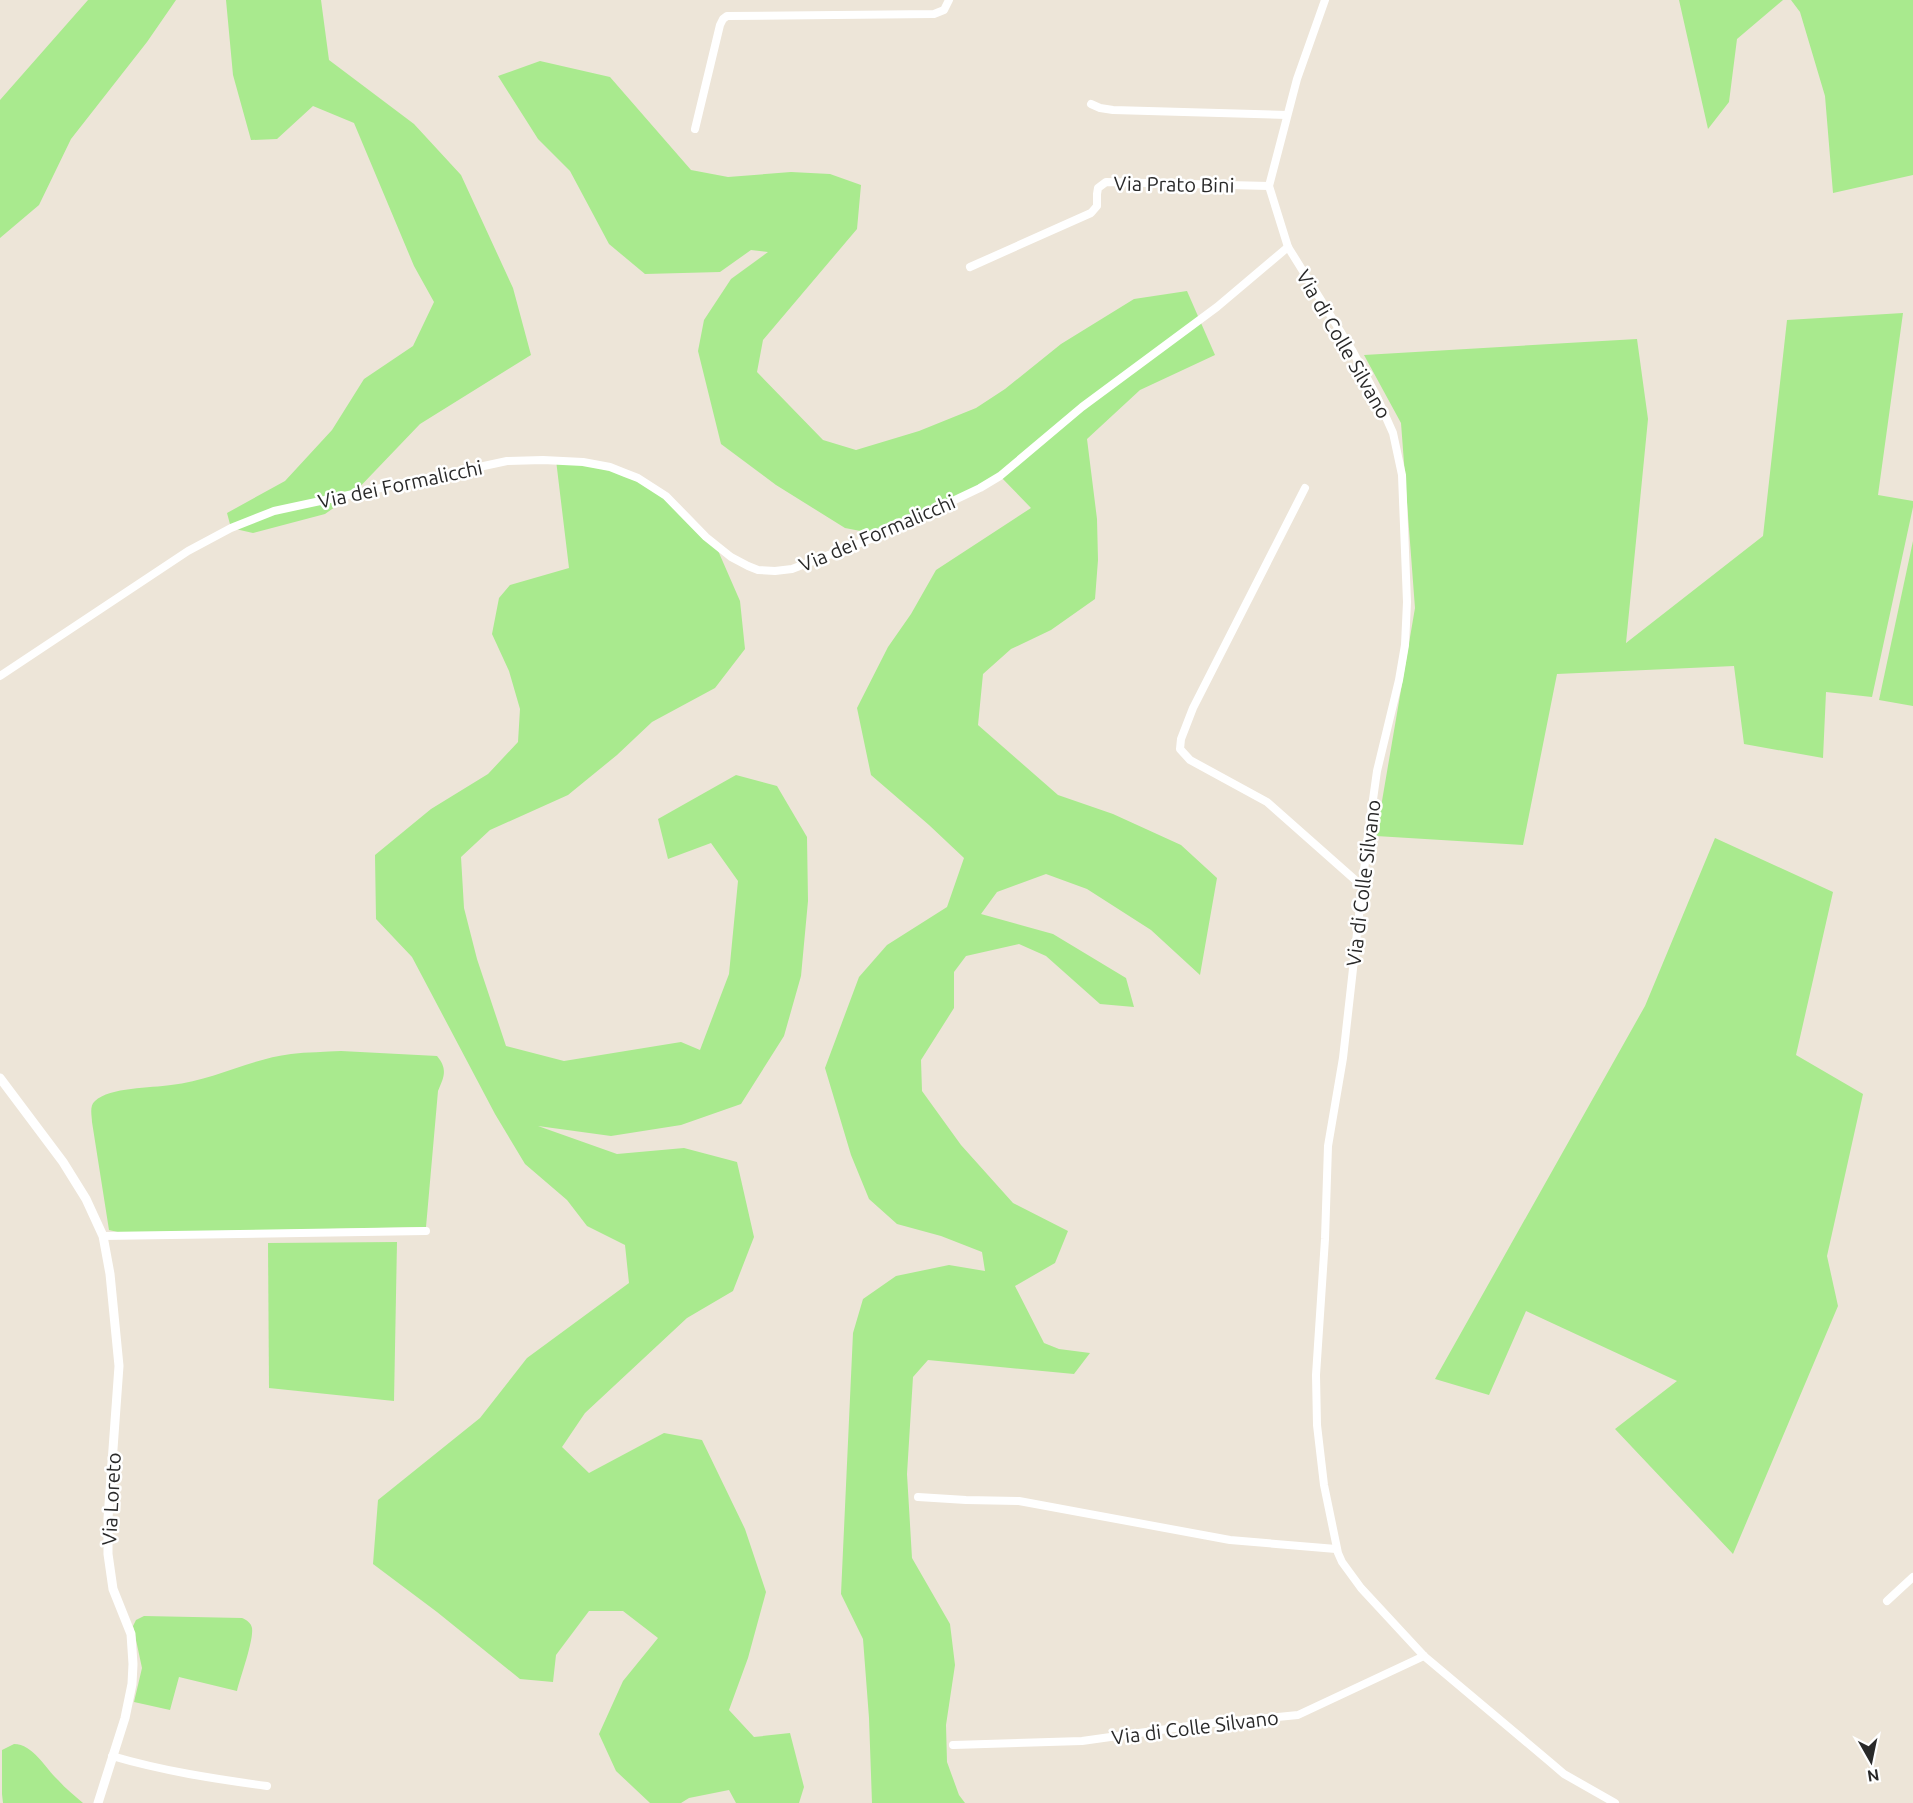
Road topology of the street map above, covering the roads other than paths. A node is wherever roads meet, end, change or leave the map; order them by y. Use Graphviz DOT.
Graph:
graph roads {
  1 [pos="948,0"];
  2 [pos="1325,0"];
  3 [pos="1091,104"];
  4 [pos="1287,115"];
  5 [pos="695,129"];
  6 [pos="1269,186"];
  7 [pos="1288,247"];
  8 [pos="970,267"];
  9 [pos="1305,488"];
  10 [pos="0,676"];
  11 [pos="1362,886"];
  12 [pos="0,1078"];
  13 [pos="426,1231"];
  14 [pos="104,1236"];
  15 [pos="918,1497"];
  16 [pos="1336,1549"];
  17 [pos="1913,1577"];
  18 [pos="1887,1601"];
  19 [pos="1424,1656"];
  20 [pos="953,1745"];
  21 [pos="112,1756"];
  22 [pos="267,1786"];
  23 [pos="98,1803"];
  24 [pos="1615,1803"];
  1 -- 5 [label="street"];
  2 -- 4 [label="street"];
  3 -- 4 [label="street"];
  4 -- 6 [label="street"];
  6 -- 7 [label="street"];
  6 -- 8 [label="street, Via Prato Bini"];
  7 -- 10 [label="street, Via dei Formalicchi"];
  7 -- 11 [label="street, Via di Colle Silvano"];
  9 -- 11 [label="street"];
  11 -- 16 [label="street, Via di Colle Silvano"];
  12 -- 14 [label="street, Via Loreto"];
  13 -- 14 [label="street"];
  14 -- 21 [label="street, Via Loreto"];
  15 -- 16 [label="street"];
  16 -- 19 [label="street, Via di Colle Silvano"];
  17 -- 18 [label="street"];
  19 -- 20 [label="street, Via di Colle Silvano"];
  19 -- 24 [label="street, Via di Colle Silvano"];
  21 -- 22 [label="street"];
  21 -- 23 [label="street, Via Loreto"];
}
